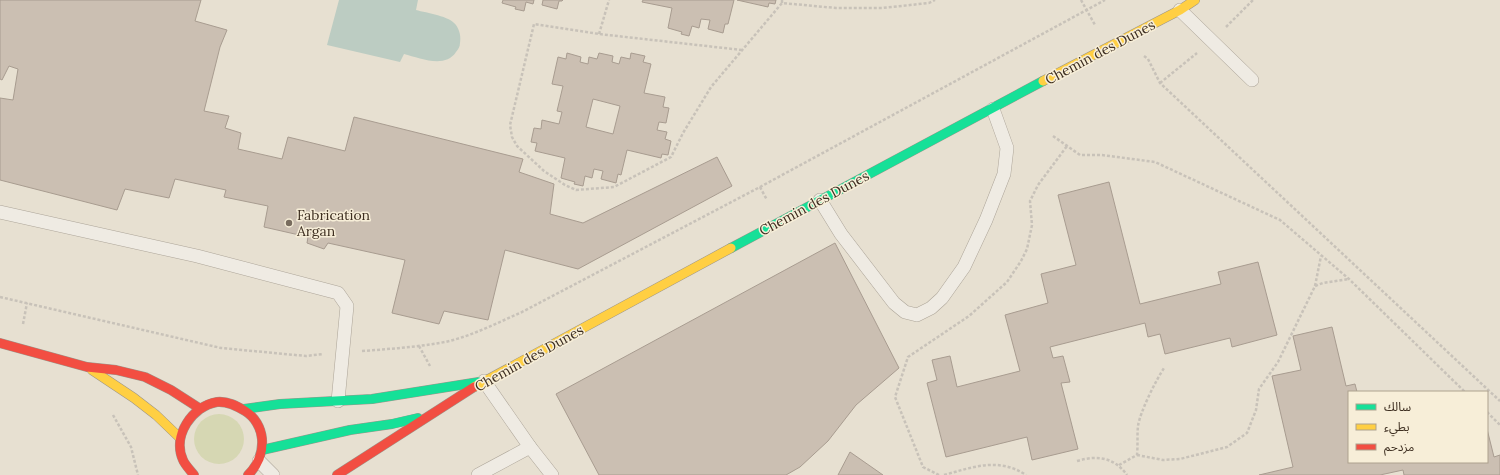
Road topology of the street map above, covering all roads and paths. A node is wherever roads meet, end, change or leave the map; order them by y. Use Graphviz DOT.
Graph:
graph roads {
  1 [pos="608,0"];
  2 [pos="935,0"];
  3 [pos="1081,0"];
  4 [pos="1105,0"];
  5 [pos="1195,0"];
  6 [pos="782,1"];
  7 [pos="1087,10"];
  8 [pos="1180,10"];
  9 [pos="599,34"];
  10 [pos="1107,47"];
  11 [pos="742,50"];
  12 [pos="1142,55"];
  13 [pos="1252,80"];
  14 [pos="993,109"];
  15 [pos="1053,136"];
  16 [pos="1067,146"];
  17 [pos="820,200"];
  18 [pos="0,212"];
  19 [pos="1321,256"];
  20 [pos="1349,279"];
  21 [pos="1315,286"];
  22 [pos="0,297"];
  23 [pos="0,343"];
  24 [pos="343,353"];
  25 [pos="87,367"];
  26 [pos="1164,368"];
  27 [pos="484,381"];
  28 [pos="1464,391"];
  29 [pos="338,401"];
  30 [pos="1500,401"];
  31 [pos="199,408"];
  32 [pos="244,409"];
  33 [pos="108,410"];
  34 [pos="436,413"];
  35 [pos="1488,413"];
  36 [pos="1500,424"];
  37 [pos="180,438"];
  38 [pos="530,447"];
  39 [pos="180,450"];
  40 [pos="260,455"];
  41 [pos="1137,455"];
  42 [pos="1077,461"];
  43 [pos="1118,464"];
  44 [pos="176,469"];
  45 [pos="138,475"];
  46 [pos="194,475"];
  47 [pos="248,475"];
  48 [pos="273,475"];
  49 [pos="337,475"];
  50 [pos="478,475"];
  51 [pos="552,475"];
  52 [pos="939,475"];
  53 [pos="944,475"];
  54 [pos="1026,475"];
  55 [pos="1127,475"];
  1 -- 9 [label="path"];
  2 -- 6 [label="path"];
  3 -- 7 [label="path"];
  4 -- 7 [label="path"];
  5 -- 8 [label="street, Chemin des Dunes"];
  6 -- 11 [label="path"];
  7 -- 10 [label="path"];
  7 -- 24 [label="path"];
  8 -- 10 [label="street, Chemin des Dunes"];
  8 -- 13 [label="lane"];
  9 -- 11 [label="path"];
  9 -- 11 [label="path"];
  10 -- 14 [label="street, Chemin des Dunes"];
  12 -- 30 [label="path"];
  14 -- 17 [label="street, Chemin des Dunes"];
  14 -- 17 [label="lane"];
  15 -- 16 [label="path"];
  16 -- 19 [label="path"];
  16 -- 52 [label="path"];
  17 -- 27 [label="street, Chemin des Dunes"];
  18 -- 24 [label="lane"];
  19 -- 20 [label="path"];
  19 -- 21 [label="path"];
  20 -- 21 [label="path"];
  20 -- 28 [label="path"];
  21 -- 41 [label="path"];
  22 -- 24 [label="path"];
  23 -- 25 [label="street"];
  24 -- 29 [label="lane"];
  25 -- 31 [label="street"];
  25 -- 37 [label="street"];
  26 -- 41 [label="path"];
  27 -- 29 [label="street"];
  27 -- 34 [label="street, Chemin des Dunes"];
  27 -- 38 [label="lane"];
  29 -- 32 [label="street"];
  31 -- 32 [label="street"];
  31 -- 37 [label="street"];
  32 -- 40 [label="street"];
  33 -- 45 [label="path"];
  34 -- 40 [label="street, Chemin des Dunes"];
  34 -- 49 [label="street, Chemin des Dunes"];
  35 -- 36 [label="path"];
  37 -- 39 [label="street"];
  38 -- 50 [label="lane"];
  38 -- 51 [label="lane"];
  39 -- 44 [label="street"];
  39 -- 46 [label="street"];
  40 -- 47 [label="street"];
  40 -- 48 [label="lane"];
  41 -- 43 [label="path"];
  42 -- 43 [label="path"];
  43 -- 55 [label="path"];
  53 -- 54 [label="path"];
}
